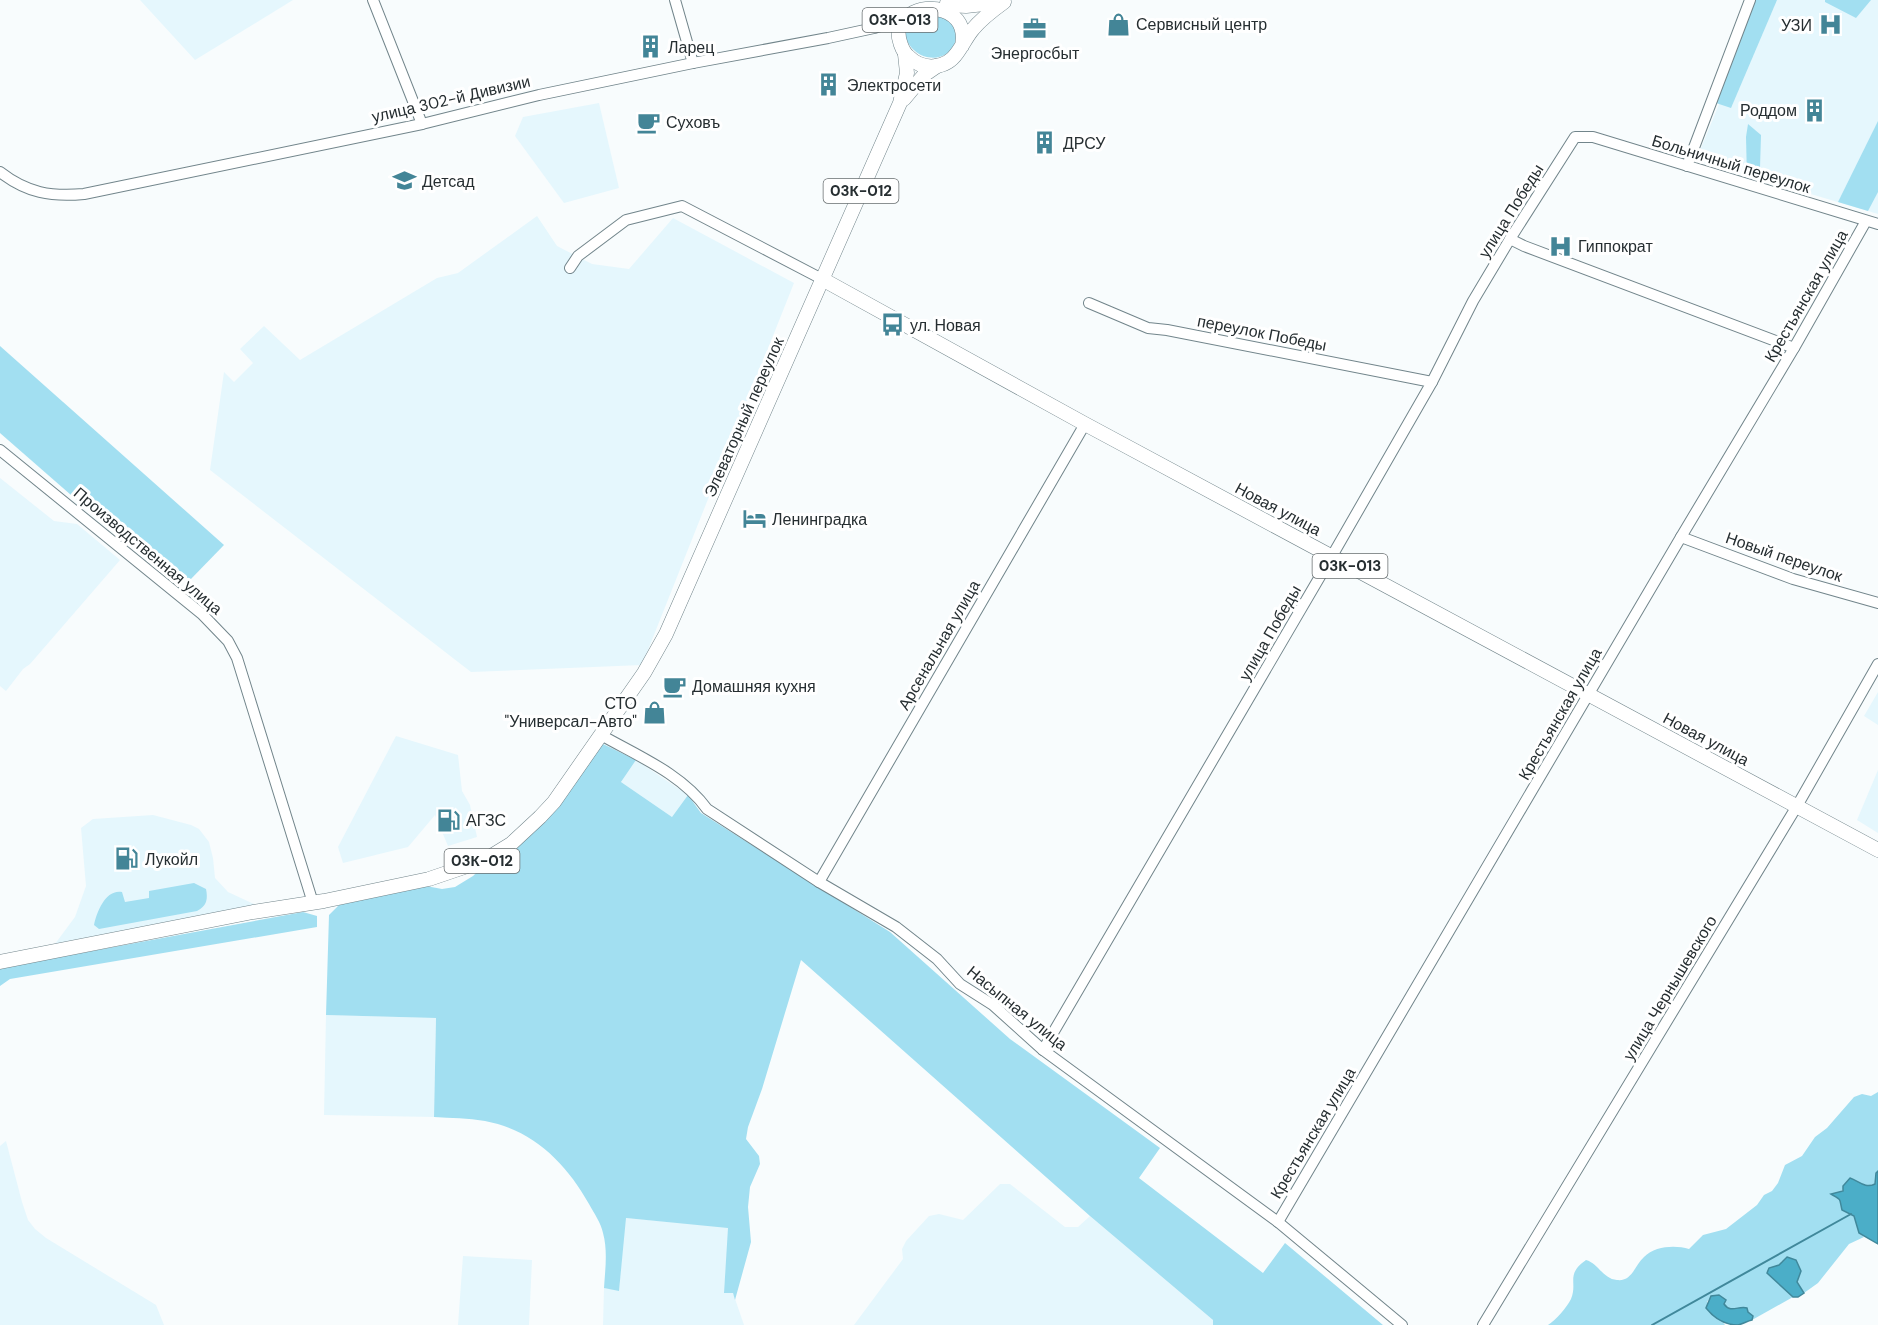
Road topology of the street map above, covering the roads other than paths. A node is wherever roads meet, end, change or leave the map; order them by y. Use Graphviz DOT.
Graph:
graph roads {
  1 [pos="373,0"];
  2 [pos="675,0"];
  3 [pos="1750,0"];
  4 [pos="1008,1"];
  5 [pos="916,2"];
  6 [pos="947,3"];
  7 [pos="899,26"];
  8 [pos="962,46"];
  9 [pos="905,54"];
  10 [pos="693,63"];
  11 [pos="937,66"];
  12 [pos="900,103"];
  13 [pos="422,124"];
  14 [pos="1575,137"];
  15 [pos="1687,166"];
  16 [pos="0,172"];
  17 [pos="1866,221"];
  18 [pos="1878,224"];
  19 [pos="1510,239"];
  20 [pos="570,268"];
  21 [pos="822,279"];
  22 [pos="1089,303"];
  23 [pos="1794,348"];
  24 [pos="1432,382"];
  25 [pos="1085,424"];
  26 [pos="0,450"];
  27 [pos="1681,537"];
  28 [pos="1332,556"];
  29 [pos="1878,603"];
  30 [pos="1878,664"];
  31 [pos="1589,695"];
  32 [pos="601,735"];
  33 [pos="1797,806"];
  34 [pos="1878,850"];
  35 [pos="819,882"];
  36 [pos="313,903"];
  37 [pos="0,962"];
  38 [pos="1043,1050"];
  39 [pos="1278,1222"];
  40 [pos="1402,1325"];
  41 [pos="1483,1325"];
  1 -- 13 [label="street"];
  2 -- 10 [label="street"];
  3 -- 15 [label="street"];
  4 -- 6 [label="main road"];
  4 -- 8 [label="main road"];
  5 -- 6 [label="main road, 03К-013"];
  5 -- 7 [label="main road, 03К-013"];
  6 -- 8 [label="main road, 03К-013"];
  7 -- 9 [label="main road, 03К-013"];
  7 -- 10 [label="street, улица 302-й Дивизии"];
  8 -- 11 [label="main road"];
  9 -- 11 [label="main road, 03К-013"];
  9 -- 12 [label="main road, Элеваторный переулок / 03К-013"];
  10 -- 13 [label="street, улица 302-й Дивизии"];
  11 -- 12 [label="main road, Элеваторный переулок"];
  12 -- 21 [label="main road, Элеваторный переулок / 03К-012"];
  13 -- 16 [label="street, улица 302-й Дивизии"];
  14 -- 15 [label="street, Больничный переулок"];
  14 -- 19 [label="street, улица Победы"];
  15 -- 17 [label="street, Больничный переулок"];
  17 -- 18 [label="street, Больничный переулок"];
  17 -- 23 [label="street, Крестьянская улица"];
  19 -- 23 [label="street"];
  19 -- 24 [label="street, улица Победы"];
  20 -- 21 [label="street"];
  21 -- 25 [label="main road, Новая улица / 03К-013"];
  21 -- 32 [label="main road, Элеваторный переулок / 03К-012"];
  22 -- 24 [label="street, переулок Победы"];
  23 -- 27 [label="street, Крестьянская улица"];
  24 -- 28 [label="street, улица Победы"];
  25 -- 28 [label="main road, Новая улица / 03К-013"];
  25 -- 35 [label="street, Арсенальная улица"];
  26 -- 36 [label="street, Производственная улица"];
  27 -- 29 [label="street, Новый переулок"];
  27 -- 31 [label="street, Крестьянская улица"];
  28 -- 31 [label="main road, Новая улица / 03К-013"];
  28 -- 38 [label="street, улица Победы"];
  30 -- 33 [label="street, улица Чернышевского"];
  31 -- 33 [label="main road, Новая улица / 03К-013"];
  31 -- 39 [label="street, Крестьянская улица"];
  32 -- 35 [label="street, Насыпная улица"];
  32 -- 36 [label="main road, 03К-012"];
  33 -- 34 [label="main road, Новая улица / 03К-013"];
  33 -- 41 [label="street, улица Чернышевского"];
  35 -- 38 [label="street, Насыпная улица"];
  36 -- 37 [label="main road, 03К-012"];
  38 -- 39 [label="street, Насыпная улица"];
  39 -- 40 [label="street, Насыпная улица"];
}
